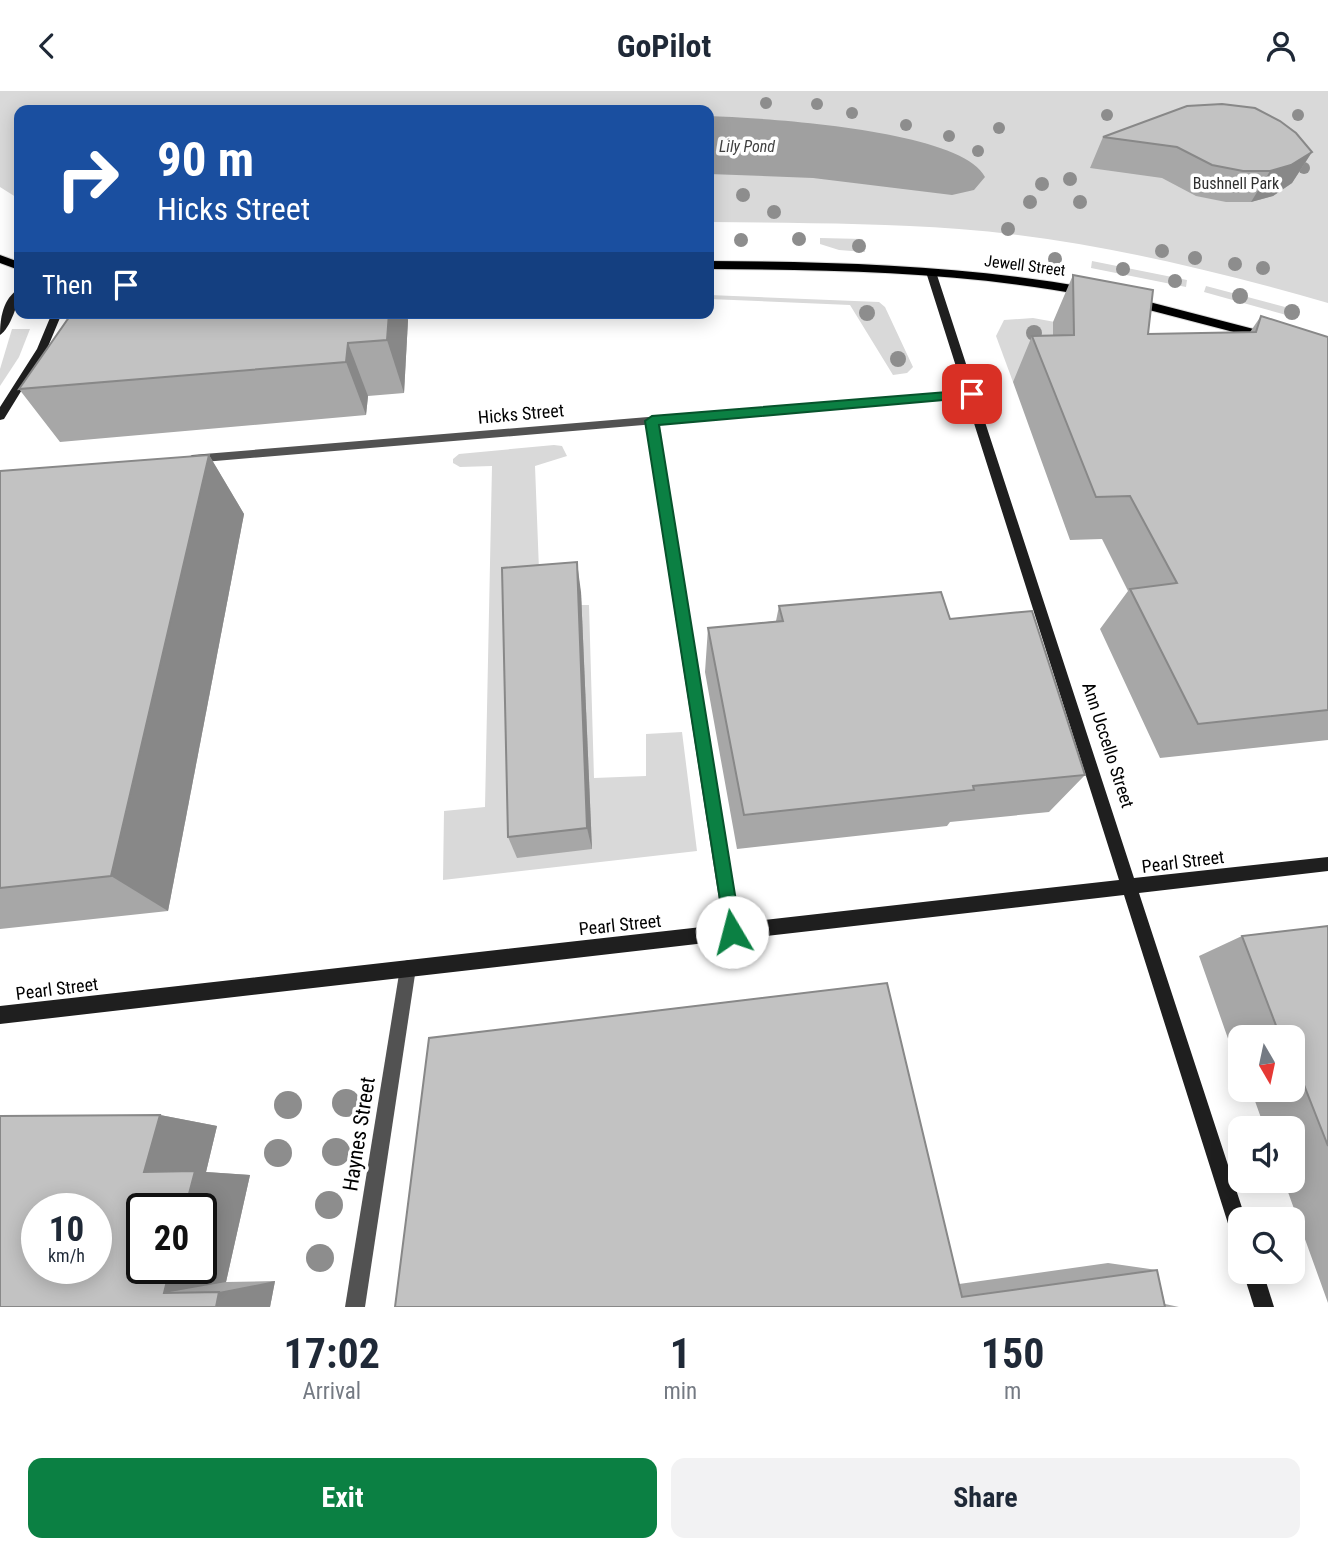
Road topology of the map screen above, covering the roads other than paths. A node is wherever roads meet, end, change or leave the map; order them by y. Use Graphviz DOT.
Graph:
graph roads {
  1 [pos="714,265"];
  2 [pos="931,272"];
  3 [pos="14,298"];
  4 [pos="54,319"];
  5 [pos="0,332"];
  6 [pos="1290,343"];
  7 [pos="972,394"];
  8 [pos="0,416"];
  9 [pos="652,421"];
  10 [pos="182,460"];
  11 [pos="1328,864"];
  12 [pos="1132,888"];
  13 [pos="732,932"];
  14 [pos="408,968"];
  15 [pos="0,1015"];
  16 [pos="1233,1207"];
  17 [pos="1257,1284"];
  18 [pos="355,1307"];
  19 [pos="1264,1307"];
  1 -- 2 [label="main road, Jewell Street"];
  2 -- 6 [label="main road, Jewell Street"];
  2 -- 7 [label="main road, Ann Uccello Street"];
  3 -- 5 [label="main road"];
  4 -- 8 [label="main road"];
  7 -- 9 [label="street, Hicks Street"];
  7 -- 12 [label="main road, Ann Uccello Street"];
  9 -- 10 [label="street, Hicks Street"];
  9 -- 13 [label="street"];
  11 -- 12 [label="main road, Pearl Street"];
  12 -- 13 [label="main road, Pearl Street"];
  12 -- 16 [label="main road, Ann Uccello Street"];
  13 -- 14 [label="main road, Pearl Street"];
  14 -- 15 [label="main road, Pearl Street"];
  14 -- 18 [label="street, Haynes Street"];
  17 -- 19 [label="main road"];
}
